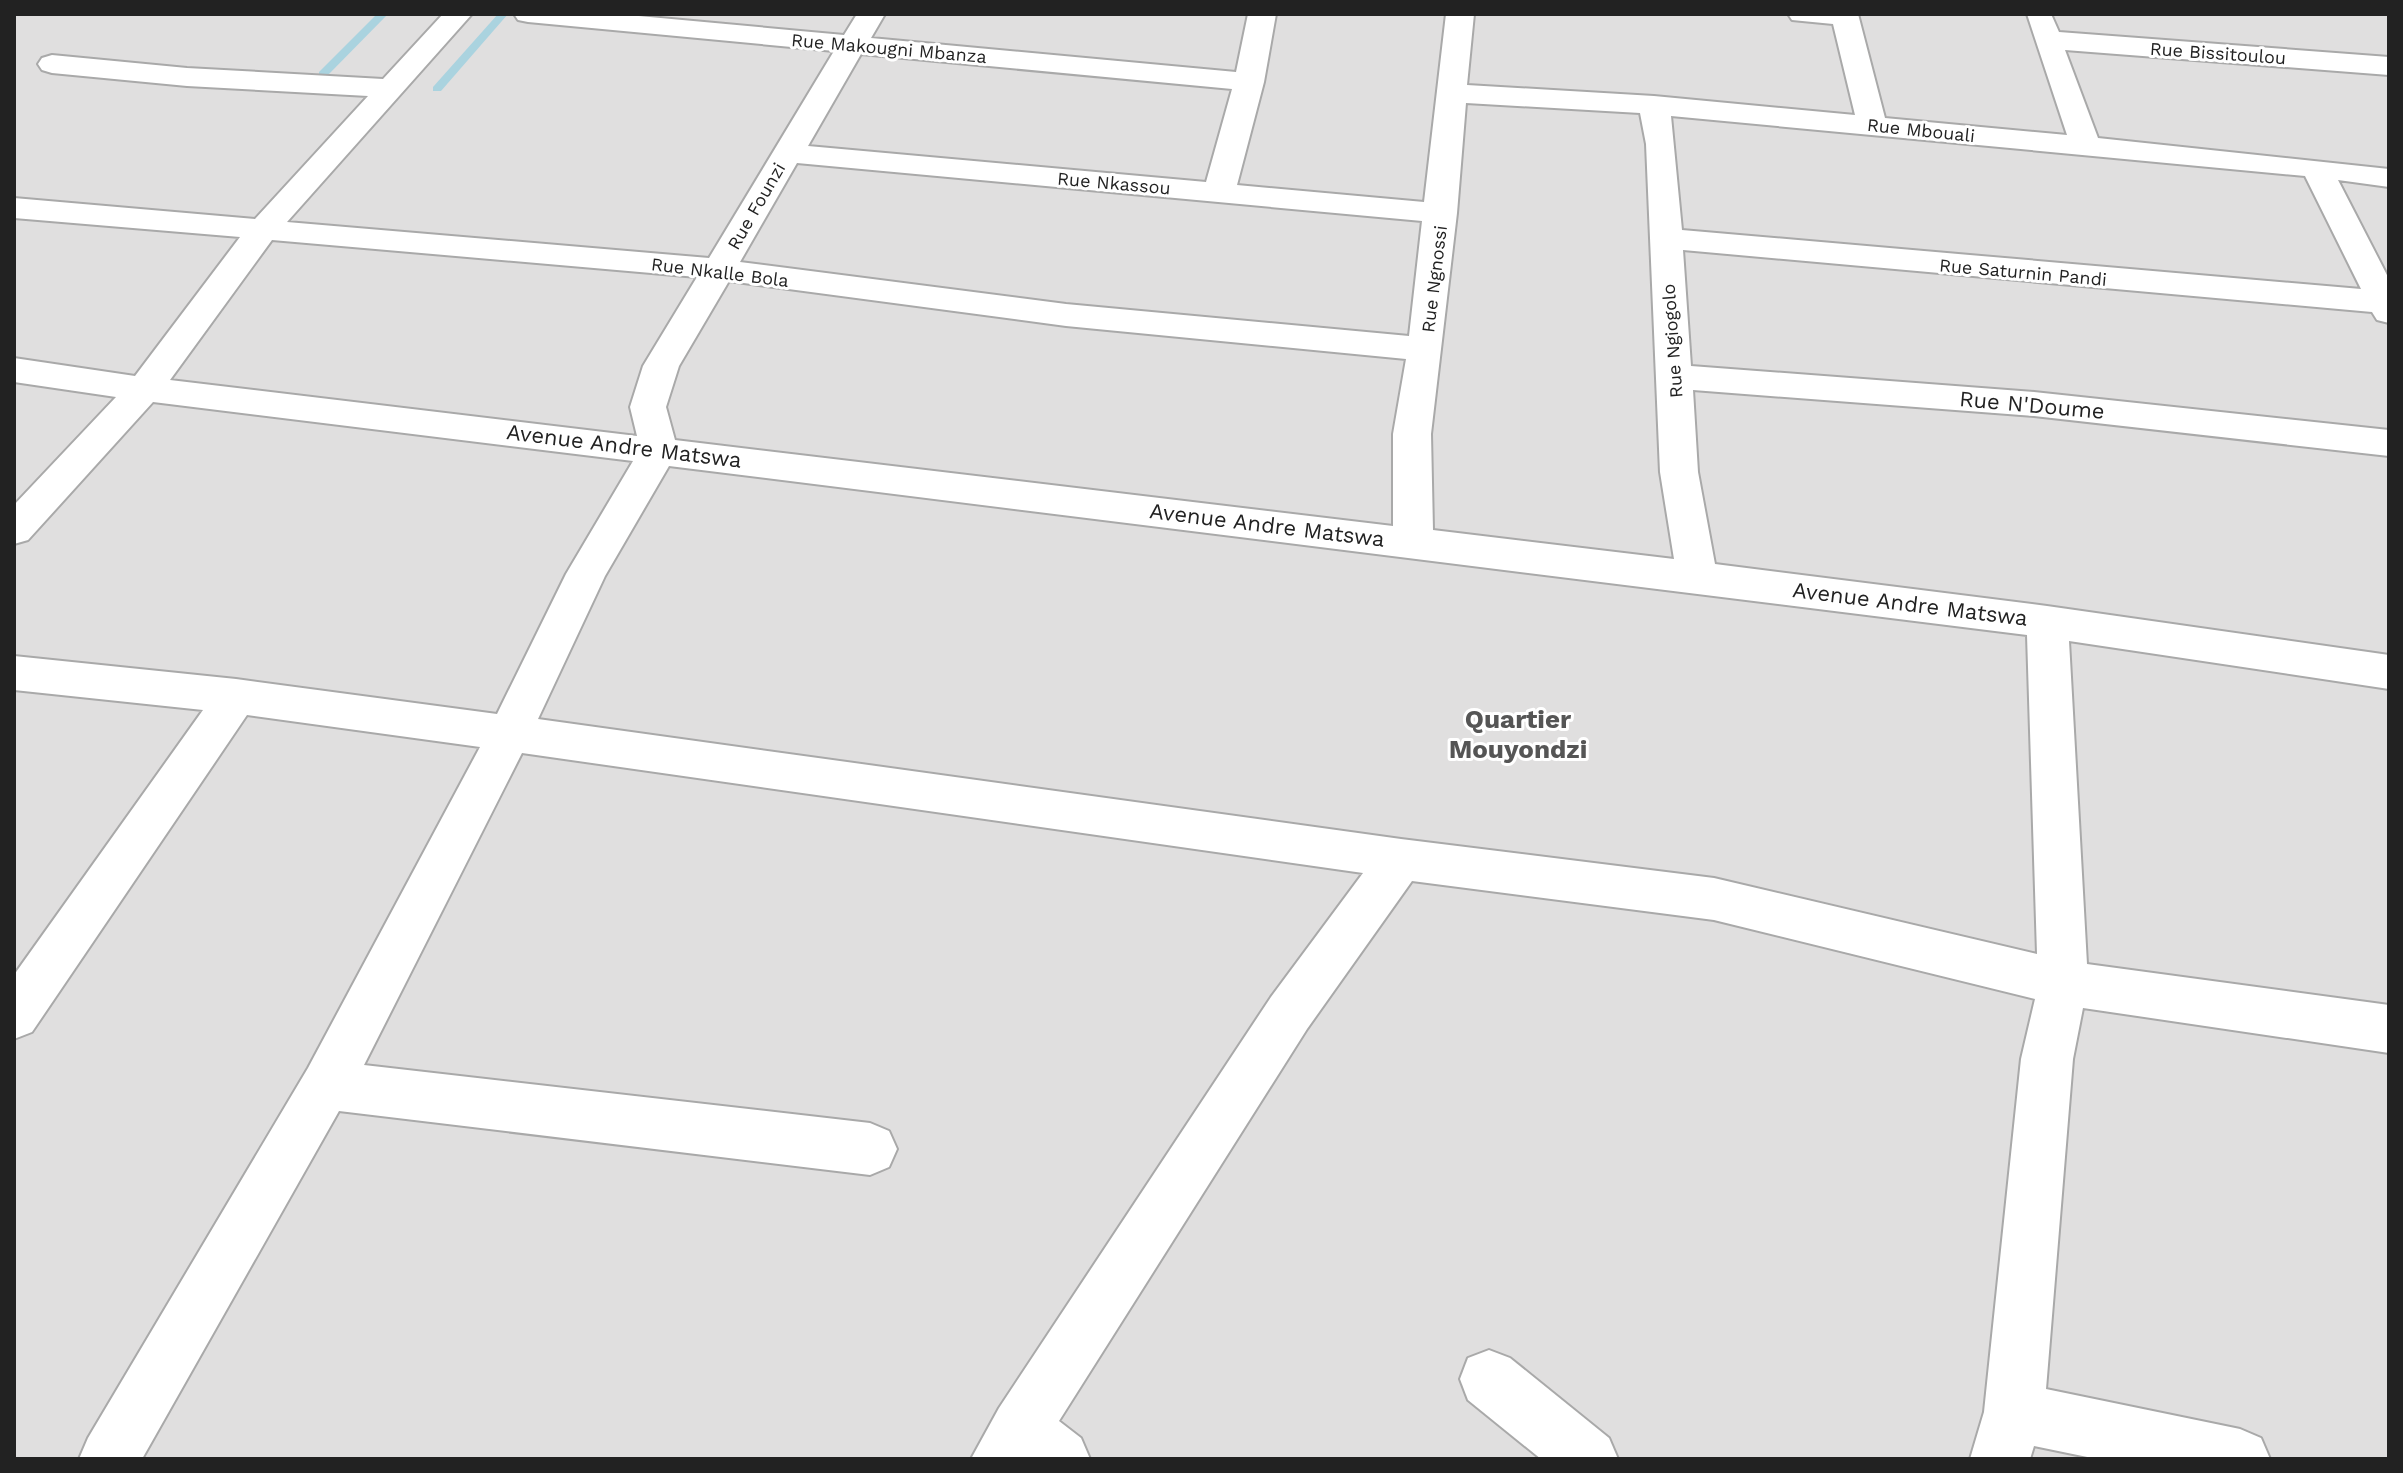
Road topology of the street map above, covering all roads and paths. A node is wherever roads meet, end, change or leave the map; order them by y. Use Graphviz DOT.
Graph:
graph roads {
  1 [pos="458,14"];
  2 [pos="528,14"];
  3 [pos="871,14"];
  4 [pos="1262,14"];
  5 [pos="1460,14"];
  6 [pos="1802,14"];
  7 [pos="1845,16"];
  8 [pos="2043,27"];
  9 [pos="855,44"];
  10 [pos="52,64"];
  11 [pos="2389,66"];
  12 [pos="1249,82"];
  13 [pos="391,88"];
  14 [pos="1451,93"];
  15 [pos="1654,105"];
  16 [pos="1872,125"];
  17 [pos="2086,147"];
  18 [pos="786,153"];
  19 [pos="2316,168"];
  20 [pos="2389,178"];
  21 [pos="1219,192"];
  22 [pos="14,208"];
  23 [pos="1441,213"];
  24 [pos="265,227"];
  25 [pos="1664,238"];
  26 [pos="720,269"];
  27 [pos="2386,307"];
  28 [pos="1425,349"];
  29 [pos="14,370"];
  30 [pos="1675,377"];
  31 [pos="144,389"];
  32 [pos="2389,443"];
  33 [pos="659,450"];
  34 [pos="14,530"];
  35 [pos="1413,543"];
  36 [pos="1697,577"];
  37 [pos="2047,622"];
  38 [pos="2389,672"];
  39 [pos="14,673"];
  40 [pos="236,696"];
  41 [pos="509,734"];
  42 [pos="1401,859"];
  43 [pos="2063,983"];
  44 [pos="14,1016"];
  45 [pos="2389,1029"];
  46 [pos="326,1085"];
  47 [pos="870,1149"];
  48 [pos="1489,1379"];
  49 [pos="2007,1436"];
  50 [pos="1027,1449"];
  51 [pos="109,1459"];
  52 [pos="1588,1459"];
  53 [pos="2240,1459"];
  1 -- 13 [label="street"];
  2 -- 9 [label="street, Rue Makougni Mbanza"];
  3 -- 9 [label="street, Rue Founzi"];
  4 -- 12 [label="street"];
  5 -- 14 [label="street, Rue Ngnossi"];
  6 -- 7 [label="street"];
  7 -- 16 [label="street"];
  8 -- 11 [label="street, Rue Bissitoulou"];
  8 -- 17 [label="street"];
  9 -- 12 [label="street, Rue Makougni Mbanza"];
  9 -- 18 [label="street, Rue Founzi"];
  10 -- 13 [label="street"];
  12 -- 21 [label="street"];
  13 -- 24 [label="street"];
  14 -- 15 [label="street, Rue Mbouali"];
  14 -- 23 [label="street, Rue Ngnossi"];
  15 -- 16 [label="street, Rue Mbouali"];
  15 -- 25 [label="street, Rue Ngiogolo"];
  16 -- 17 [label="street, Rue Mbouali"];
  17 -- 19 [label="street, Rue Mbouali"];
  18 -- 21 [label="street, Rue Nkassou"];
  18 -- 26 [label="street, Rue Founzi"];
  19 -- 20 [label="street, Rue Mbouali"];
  19 -- 27 [label="street"];
  21 -- 23 [label="street, Rue Nkassou"];
  22 -- 24 [label="street, Rue Nkalle Bola"];
  23 -- 28 [label="street, Rue Ngnossi"];
  24 -- 26 [label="street, Rue Nkalle Bola"];
  24 -- 31 [label="street"];
  25 -- 27 [label="street, Rue Saturnin Pandi"];
  25 -- 30 [label="street, Rue Ngiogolo"];
  26 -- 28 [label="street, Rue Nkalle Bola"];
  26 -- 33 [label="street, Rue Founzi"];
  28 -- 35 [label="street, Rue Ngnossi"];
  29 -- 31 [label="street, Avenue Andre Matswa"];
  30 -- 32 [label="street, Rue N'Doume"];
  30 -- 36 [label="street, Rue Ngiogolo"];
  31 -- 33 [label="street, Avenue Andre Matswa"];
  31 -- 34 [label="street"];
  33 -- 35 [label="street, Avenue Andre Matswa"];
  33 -- 41 [label="street"];
  35 -- 36 [label="street, Avenue Andre Matswa"];
  36 -- 37 [label="street, Avenue Andre Matswa"];
  37 -- 38 [label="street, Avenue Andre Matswa"];
  37 -- 43 [label="street"];
  39 -- 40 [label="street"];
  40 -- 41 [label="street"];
  40 -- 44 [label="street"];
  41 -- 42 [label="street"];
  41 -- 46 [label="street"];
  42 -- 43 [label="street"];
  42 -- 50 [label="street"];
  43 -- 45 [label="street"];
  43 -- 49 [label="street"];
  46 -- 47 [label="street"];
  46 -- 51 [label="street"];
  48 -- 52 [label="street"];
  49 -- 53 [label="street"];
}
